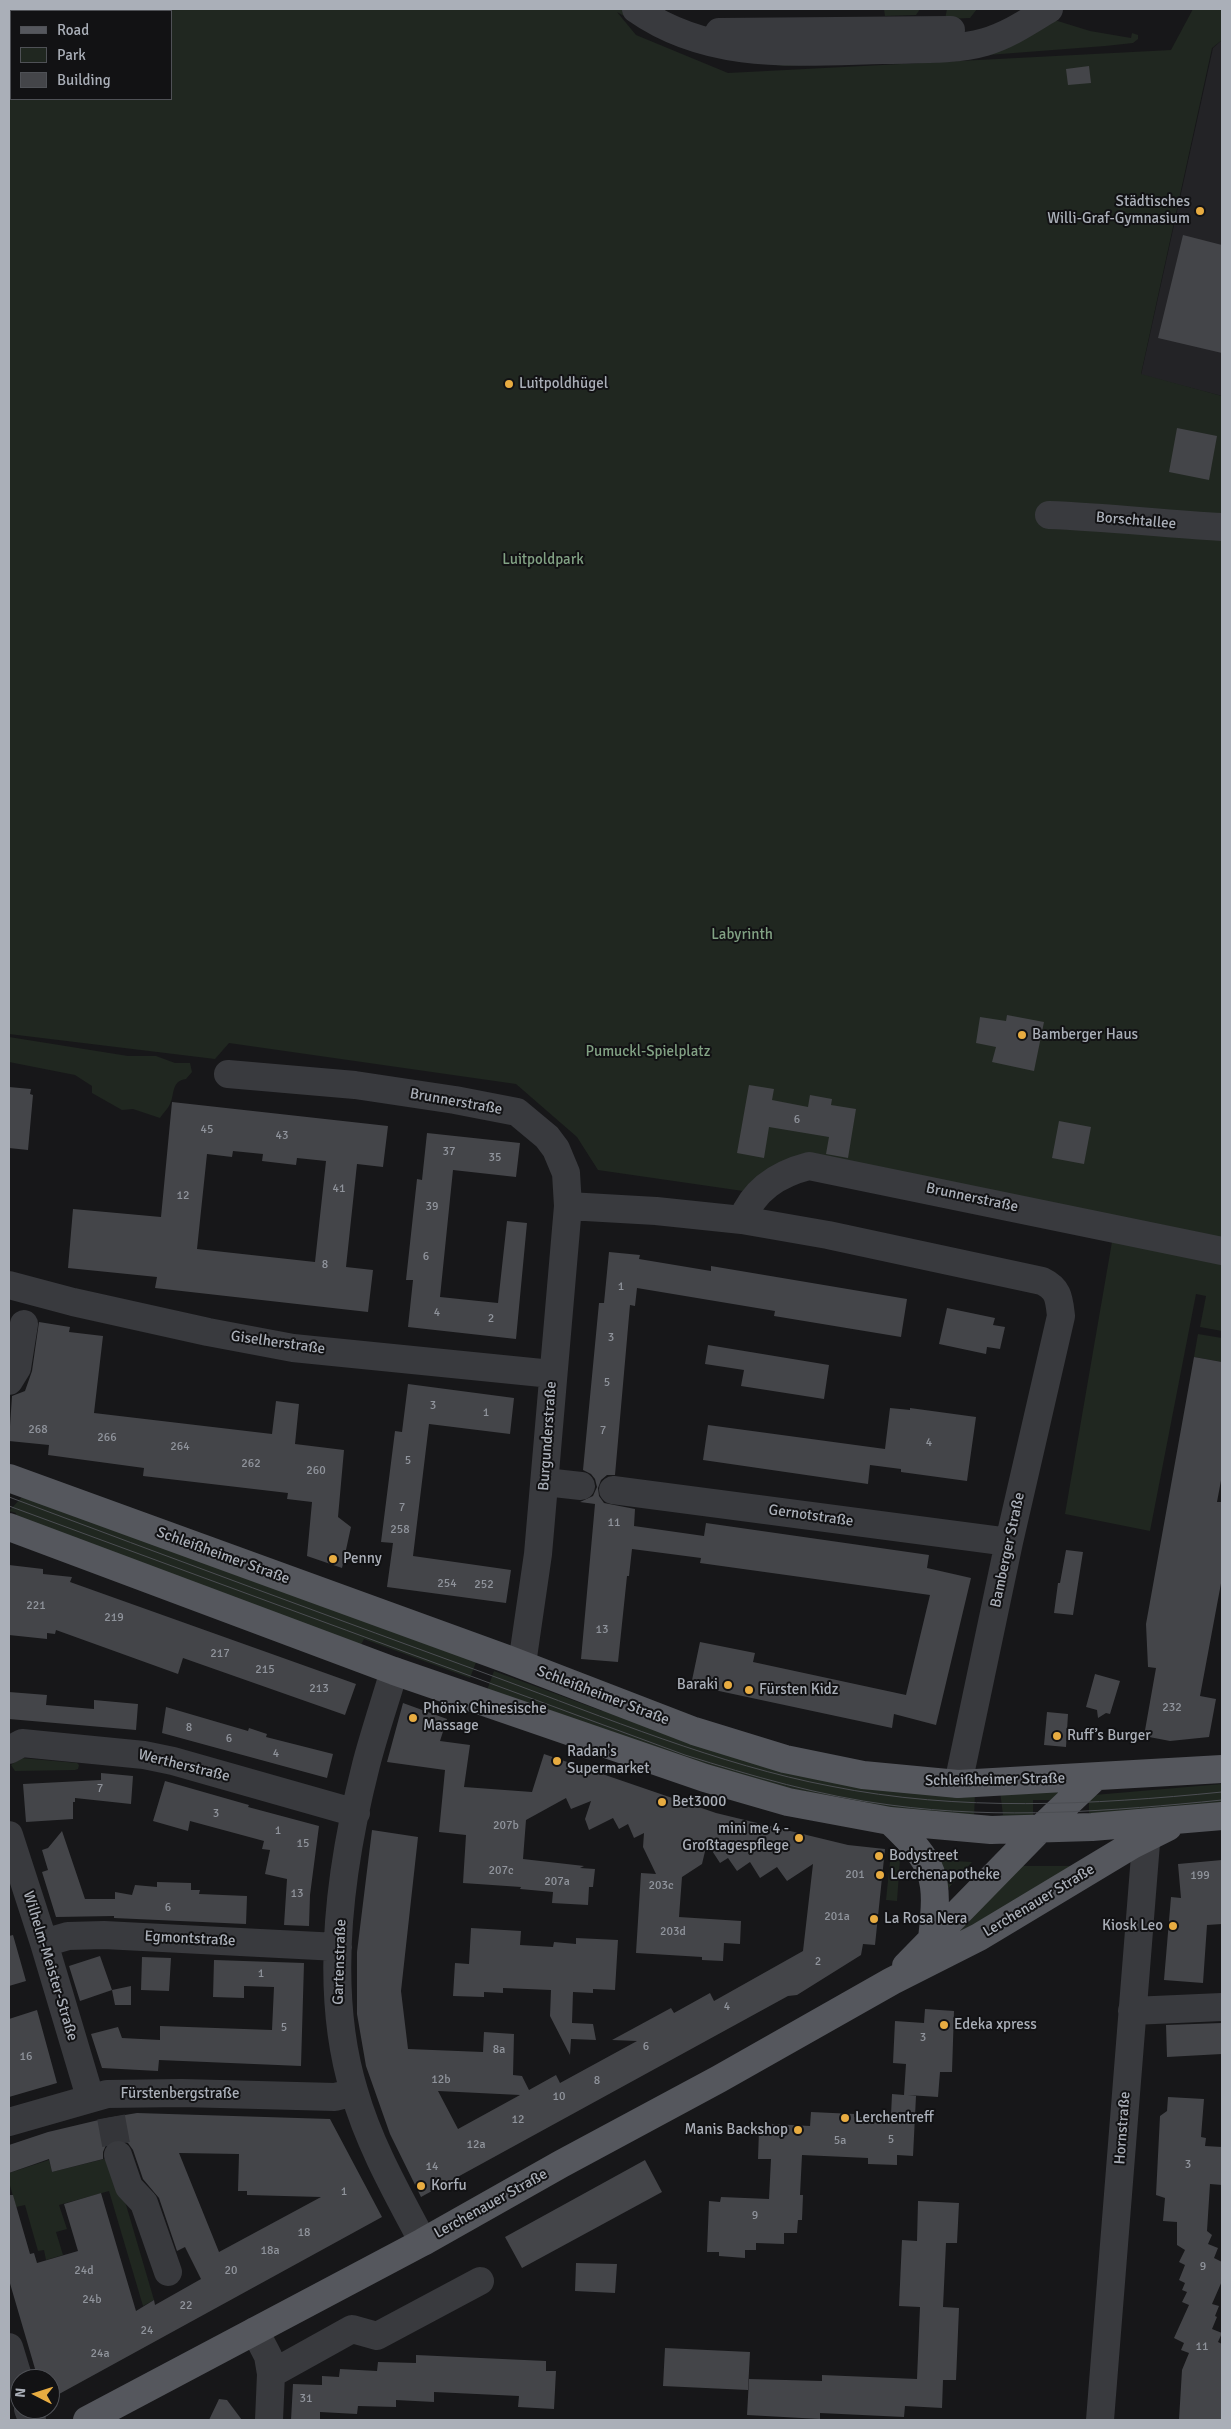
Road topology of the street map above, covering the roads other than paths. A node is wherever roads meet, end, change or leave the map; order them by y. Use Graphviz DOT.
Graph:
graph roads {
  1 [pos="1047,10"];
  2 [pos="647,15"];
  3 [pos="1049,516"];
  4 [pos="1222,527"];
  5 [pos="228,1074"];
  6 [pos="568,1206"];
  7 [pos="742,1220"];
  8 [pos="1222,1251"];
  9 [pos="9,1285"];
  10 [pos="24,1324"];
  11 [pos="552,1374"];
  12 [pos="9,1381"];
  13 [pos="9,1478"];
  14 [pos="545,1482"];
  15 [pos="582,1486"];
  16 [pos="613,1490"];
  17 [pos="9,1527"];
  18 [pos="1009,1542"];
  19 [pos="522,1664"];
  20 [pos="394,1671"];
  21 [pos="9,1750"];
  22 [pos="1222,1769"];
  23 [pos="1094,1778"];
  24 [pos="958,1784"];
  25 [pos="356,1813"];
  26 [pos="1222,1816"];
  27 [pos="1185,1819"];
  28 [pos="890,1821"];
  29 [pos="1038,1831"];
  30 [pos="9,1836"];
  31 [pos="1149,1836"];
  32 [pos="932,1939"];
  33 [pos="44,1943"];
  34 [pos="338,1947"];
  35 [pos="892,1981"];
  36 [pos="1222,2007"];
  37 [pos="1132,2010"];
  38 [pos="354,2092"];
  39 [pos="102,2103"];
  40 [pos="9,2122"];
  41 [pos="118,2156"];
  42 [pos="424,2242"];
  43 [pos="168,2272"];
  44 [pos="480,2280"];
  45 [pos="254,2331"];
  46 [pos="9,2348"];
  47 [pos="16,2369"];
  48 [pos="271,2374"];
  49 [pos="86,2420"];
  50 [pos="270,2420"];
  51 [pos="1100,2420"];
  1 -- 2 [label="street"];
  3 -- 4 [label="street, Borschtallee"];
  5 -- 6 [label="street, Brunnerstraße"];
  6 -- 7 [label="street"];
  6 -- 11 [label="street, Burgunderstraße"];
  7 -- 8 [label="street, Brunnerstraße"];
  7 -- 18 [label="street, Bamberger Straße"];
  9 -- 11 [label="street, Giselherstraße"];
  10 -- 12 [label="street"];
  11 -- 14 [label="street, Burgunderstraße"];
  13 -- 19 [label="main road, Schleißheimer Straße"];
  14 -- 15 [label="street"];
  14 -- 19 [label="street, Burgunderstraße"];
  16 -- 18 [label="street, Gernotstraße"];
  17 -- 20 [label="main road"];
  18 -- 24 [label="street, Bamberger Straße"];
  19 -- 24 [label="main road, Schleißheimer Straße"];
  20 -- 25 [label="street, Gartenstraße"];
  20 -- 28 [label="main road"];
  21 -- 25 [label="street, Wertherstraße"];
  22 -- 23 [label="main road, Schleißheimer Straße"];
  23 -- 24 [label="main road, Schleißheimer Straße"];
  23 -- 29 [label="main road, Lerchenauer Straße"];
  25 -- 34 [label="street, Gartenstraße"];
  26 -- 27 [label="main road"];
  27 -- 29 [label="main road"];
  27 -- 31 [label="main road, Lerchenauer Straße"];
  28 -- 29 [label="main road"];
  28 -- 32 [label="main road"];
  29 -- 32 [label="main road, Lerchenauer Straße"];
  30 -- 33 [label="street, Wilhelm-Meister-Straße"];
  31 -- 35 [label="main road, Lerchenauer Straße"];
  31 -- 37 [label="street, Hornstraße"];
  32 -- 35 [label="main road, Lerchenauer Straße"];
  33 -- 34 [label="street, Egmontstraße"];
  33 -- 39 [label="street, Wilhelm-Meister-Straße"];
  34 -- 38 [label="street, Gartenstraße"];
  35 -- 42 [label="main road, Lerchenauer Straße"];
  36 -- 37 [label="street"];
  37 -- 51 [label="street, Hornstraße"];
  38 -- 39 [label="street, Fürstenbergstraße"];
  38 -- 42 [label="street, Gartenstraße"];
  39 -- 40 [label="street, Fürstenbergstraße"];
  41 -- 43 [label="street"];
  42 -- 45 [label="main road, Lerchenauer Straße"];
  44 -- 48 [label="street"];
  45 -- 48 [label="street"];
  45 -- 49 [label="main road, Lerchenauer Straße"];
  46 -- 47 [label="street"];
  48 -- 50 [label="street"];
}
